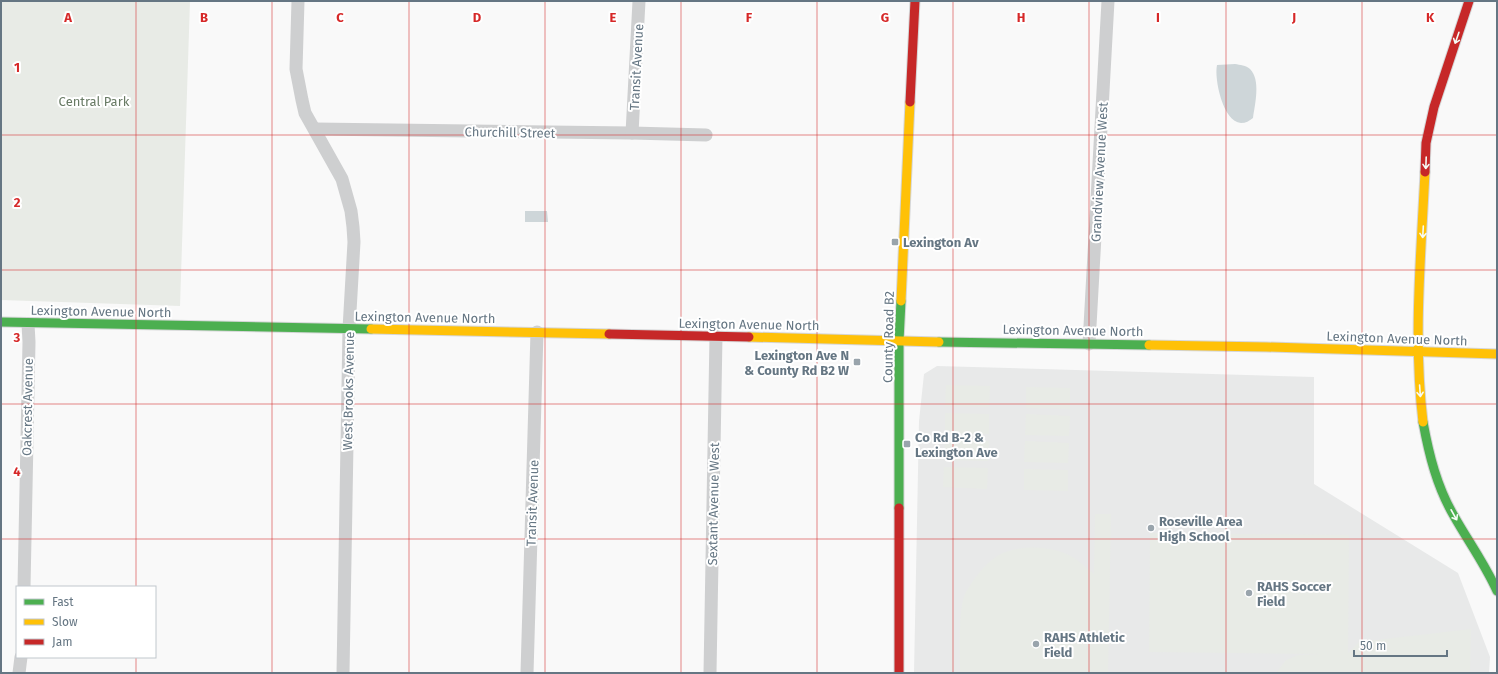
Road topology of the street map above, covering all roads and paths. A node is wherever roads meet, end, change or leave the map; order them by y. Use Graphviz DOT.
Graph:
graph roads {
  1 [pos="298,1"];
  2 [pos="639,1"];
  3 [pos="915,1"];
  4 [pos="1108,1"];
  5 [pos="1469,1"];
  6 [pos="315,130"];
  7 [pos="632,133"];
  8 [pos="706,135"];
  9 [pos="1,322"];
  10 [pos="28,324"];
  11 [pos="349,329"];
  12 [pos="537,332"];
  13 [pos="716,336"];
  14 [pos="899,341"];
  15 [pos="1090,344"];
  16 [pos="1417,352"];
  17 [pos="1497,354"];
  18 [pos="24,586"];
  19 [pos="1497,591"];
  20 [pos="21,658"];
  21 [pos="19,673"];
  22 [pos="343,673"];
  23 [pos="527,673"];
  24 [pos="710,673"];
  25 [pos="899,673"];
  1 -- 6 [label="street, West Brooks Avenue"];
  2 -- 7 [label="street, Transit Avenue"];
  3 -- 14 [label="main road, County Road B2"];
  4 -- 15 [label="street, Grandview Avenue West"];
  5 -- 16 [label="main road, one-way"];
  6 -- 7 [label="street, Churchill Street"];
  6 -- 11 [label="street, West Brooks Avenue"];
  7 -- 8 [label="street, Churchill Street"];
  9 -- 10 [label="main road, Lexington Avenue North"];
  10 -- 11 [label="main road, Lexington Avenue North"];
  10 -- 18 [label="street, Oakcrest Avenue"];
  11 -- 12 [label="main road, Lexington Avenue North"];
  11 -- 22 [label="street, West Brooks Avenue"];
  12 -- 13 [label="main road, Lexington Avenue North"];
  12 -- 23 [label="street, Transit Avenue"];
  13 -- 14 [label="main road, Lexington Avenue North"];
  13 -- 24 [label="street, Sextant Avenue West"];
  14 -- 15 [label="main road, Lexington Avenue North"];
  14 -- 25 [label="main road, County Road B2"];
  15 -- 16 [label="main road, Lexington Avenue North"];
  16 -- 17 [label="main road, Lexington Avenue North"];
  16 -- 19 [label="main road, one-way"];
  20 -- 21 [label="street"];
}
